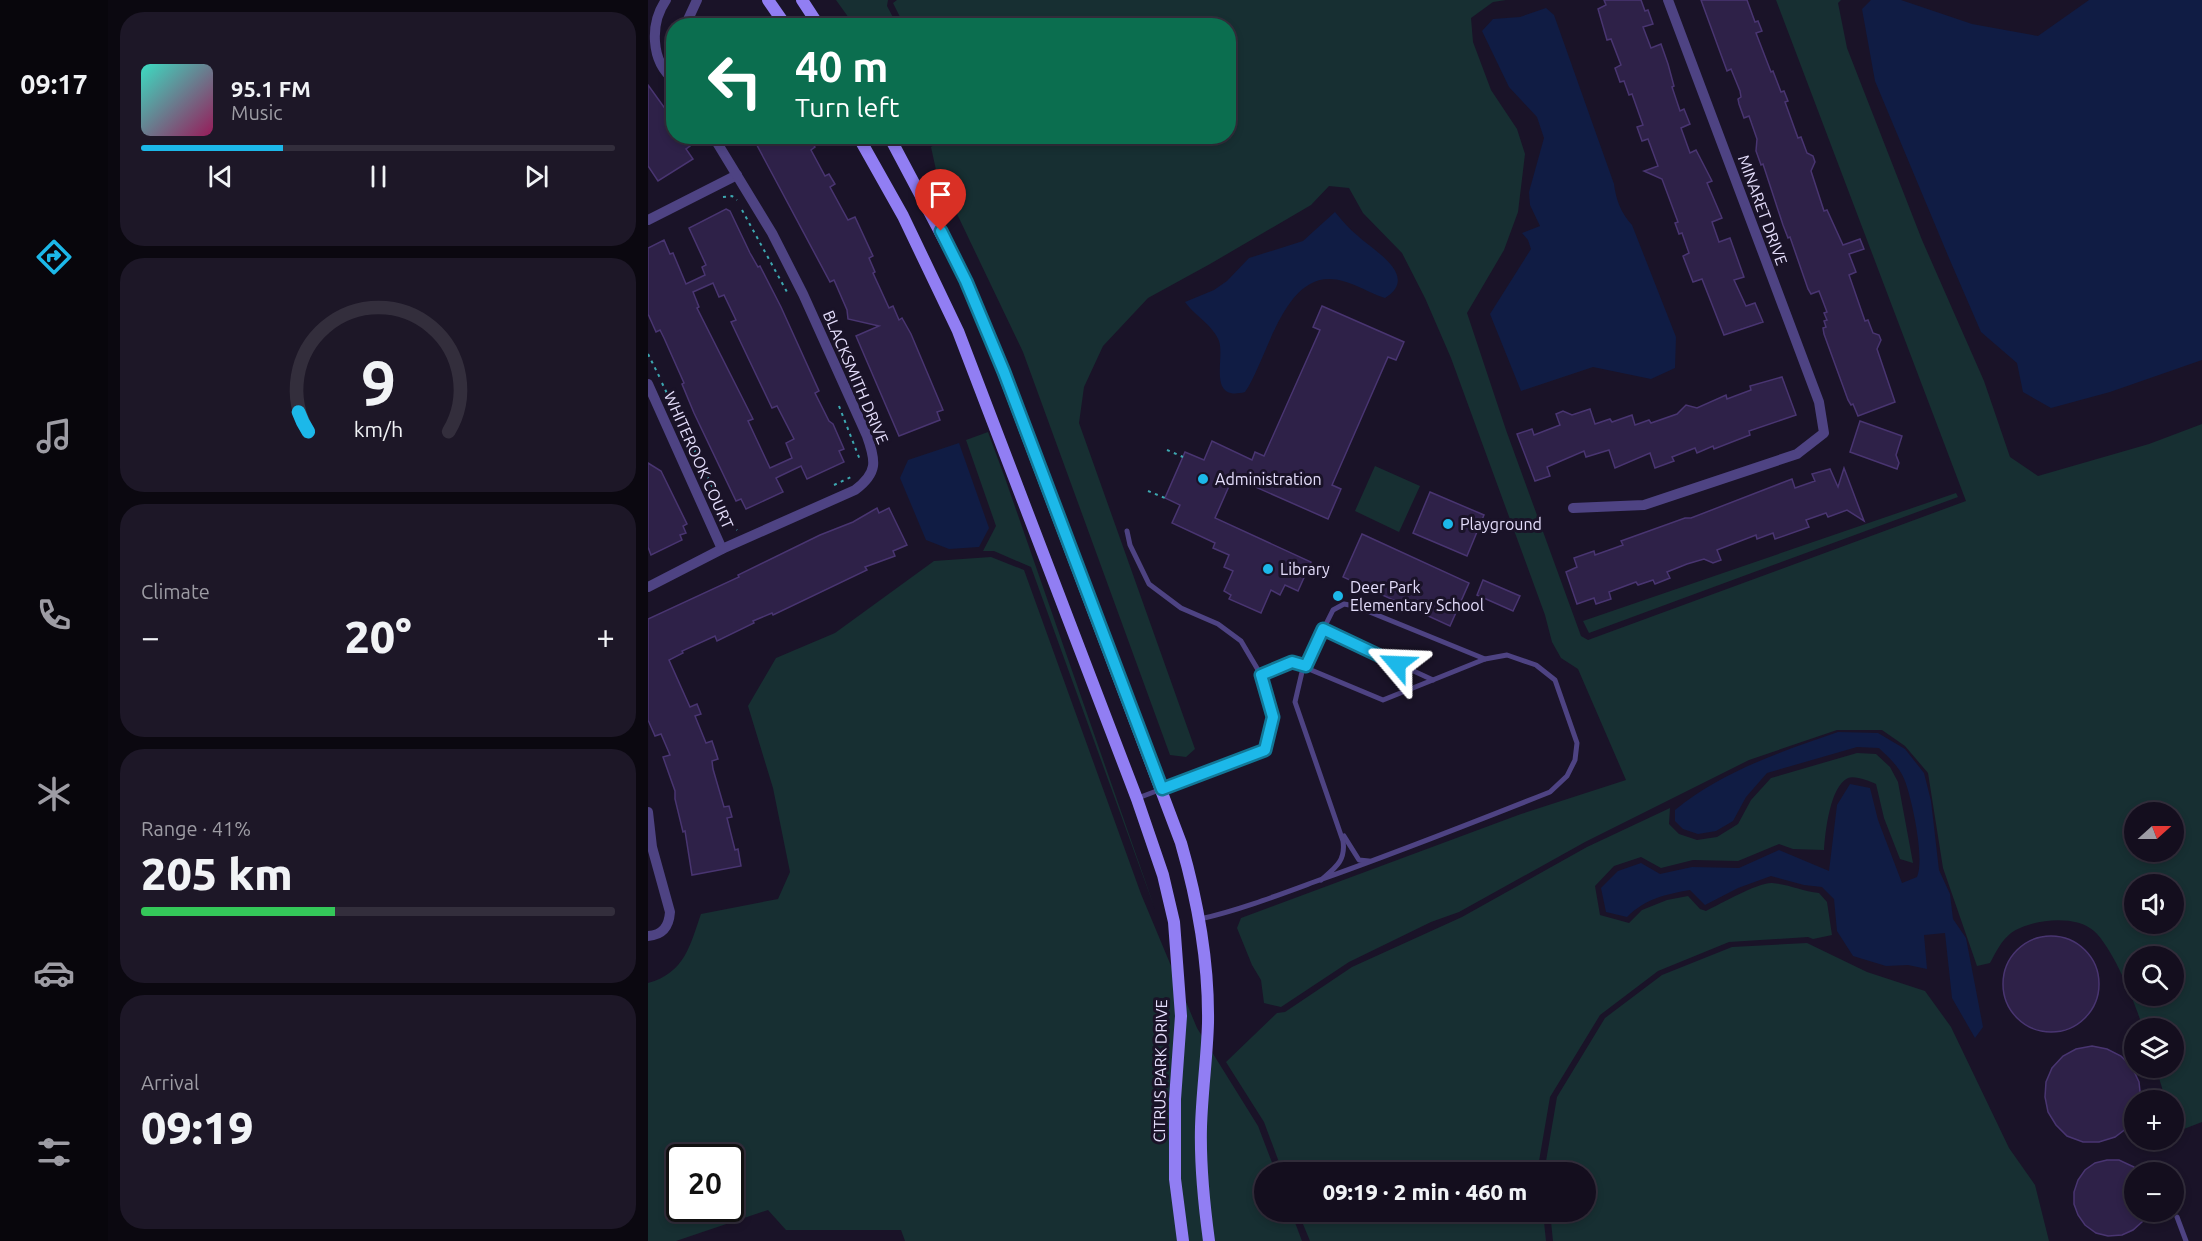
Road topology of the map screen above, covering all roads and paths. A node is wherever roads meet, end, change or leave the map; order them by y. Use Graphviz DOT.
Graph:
graph roads {
  1 [pos="666,0"];
  2 [pos="697,0"];
  3 [pos="768,0"];
  4 [pos="802,0"];
  5 [pos="1668,0"];
  6 [pos="689,18"];
  7 [pos="780,18"];
  8 [pos="814,18"];
  9 [pos="666,71"];
  10 [pos="717,144"];
  11 [pos="862,144"];
  12 [pos="893,144"];
  13 [pos="737,175"];
  14 [pos="736,200"];
  15 [pos="648,220"];
  16 [pos="789,295"];
  17 [pos="648,354"];
  18 [pos="648,384"];
  19 [pos="836,399"];
  20 [pos="1167,450"];
  21 [pos="1183,457"];
  22 [pos="859,467"];
  23 [pos="856,473"];
  24 [pos="826,489"];
  25 [pos="1148,491"];
  26 [pos="1165,498"];
  27 [pos="1573,508"];
  28 [pos="741,530"];
  29 [pos="1127,531"];
  30 [pos="722,549"];
  31 [pos="648,587"];
  32 [pos="1323,629"];
  33 [pos="1485,659"];
  34 [pos="1306,666"];
  35 [pos="1261,675"];
  36 [pos="1433,680"];
  37 [pos="1162,789"];
  38 [pos="1137,799"];
  39 [pos="648,812"];
  40 [pos="1335,818"];
  41 [pos="652,847"];
  42 [pos="648,860"];
  43 [pos="1373,861"];
  44 [pos="1321,880"];
  45 [pos="1200,919"];
  46 [pos="648,936"];
  47 [pos="2179,1222"];
  48 [pos="1183,1241"];
  49 [pos="1209,1241"];
  50 [pos="2186,1241"];
  1 -- 9 [label="street"];
  2 -- 6 [label="street"];
  3 -- 7 [label="street"];
  4 -- 8 [label="street"];
  5 -- 27 [label="street, MINARET DRIVE"];
  10 -- 13 [label="street, BLACKSMITH DRIVE"];
  11 -- 38 [label="street, CITRUS PARK DRIVE"];
  12 -- 37 [label="street"];
  13 -- 15 [label="street"];
  13 -- 30 [label="street, BLACKSMITH DRIVE"];
  14 -- 16 [label="path"];
  17 -- 28 [label="path"];
  18 -- 30 [label="street, WHITEROOK COURT"];
  19 -- 22 [label="path"];
  20 -- 21 [label="path"];
  23 -- 24 [label="path"];
  25 -- 26 [label="path"];
  29 -- 35 [label="lane"];
  30 -- 31 [label="street, BLACKSMITH DRIVE"];
  32 -- 33 [label="lane"];
  32 -- 34 [label="lane"];
  32 -- 36 [label="lane"];
  33 -- 36 [label="lane"];
  33 -- 43 [label="lane"];
  34 -- 35 [label="lane"];
  34 -- 36 [label="lane"];
  34 -- 40 [label="lane"];
  35 -- 37 [label="lane"];
  37 -- 38 [label="lane"];
  37 -- 45 [label="street"];
  38 -- 48 [label="street, CITRUS PARK DRIVE"];
  39 -- 41 [label="street"];
  40 -- 43 [label="lane"];
  40 -- 44 [label="lane"];
  41 -- 42 [label="street"];
  41 -- 46 [label="street"];
  43 -- 44 [label="lane"];
  44 -- 45 [label="lane"];
  45 -- 49 [label="street"];
  47 -- 50 [label="lane"];
}
